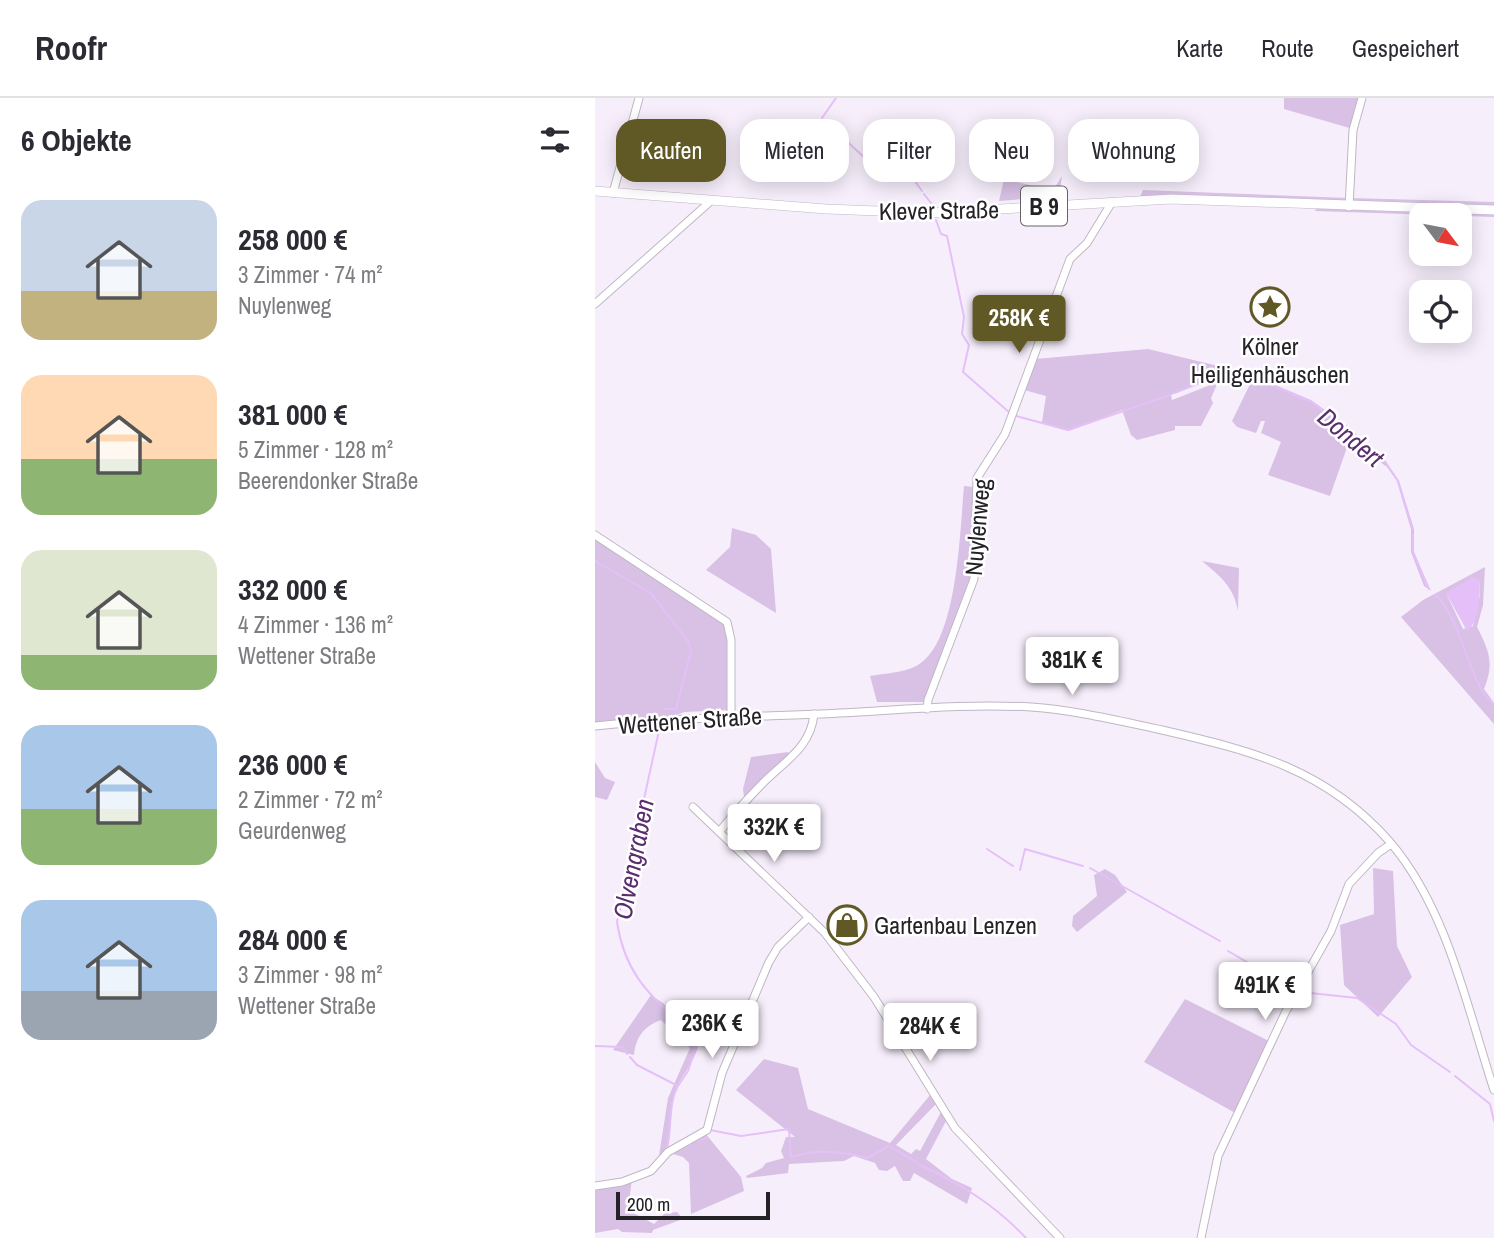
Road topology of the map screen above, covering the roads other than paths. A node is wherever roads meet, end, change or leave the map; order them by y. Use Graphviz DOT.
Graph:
graph roads {
  1 [pos="639,98"];
  2 [pos="1362,98"];
  3 [pos="595,191"];
  4 [pos="613,193"];
  5 [pos="712,200"];
  6 [pos="1112,202"];
  7 [pos="1349,207"];
  8 [pos="1494,211"];
  9 [pos="595,304"];
  10 [pos="595,535"];
  11 [pos="927,709"];
  12 [pos="814,714"];
  13 [pos="731,716"];
  14 [pos="595,726"];
  15 [pos="693,807"];
  16 [pos="719,832"];
  17 [pos="1391,844"];
  18 [pos="809,916"];
  19 [pos="1494,1090"];
  20 [pos="595,1186"];
  21 [pos="1060,1238"];
  22 [pos="1201,1238"];
  1 -- 4 [label="street"];
  2 -- 7 [label="street"];
  3 -- 4 [label="main road, Klever Straße / B 9"];
  4 -- 5 [label="main road, Klever Straße / B 9"];
  5 -- 6 [label="main road, Klever Straße / B 9"];
  5 -- 9 [label="street"];
  6 -- 7 [label="main road, Klever Straße / B 9"];
  6 -- 11 [label="street, Nuylenweg"];
  7 -- 8 [label="main road, Klever Straße / B 9"];
  10 -- 13 [label="street"];
  11 -- 12 [label="street, Wettener Straße"];
  11 -- 17 [label="street, Wettener Straße"];
  12 -- 13 [label="street, Wettener Straße"];
  12 -- 16 [label="street"];
  13 -- 14 [label="street, Wettener Straße"];
  15 -- 16 [label="street"];
  16 -- 18 [label="street"];
  17 -- 19 [label="street, Wettener Straße"];
  17 -- 22 [label="street"];
  18 -- 20 [label="street"];
  18 -- 21 [label="street"];
}
